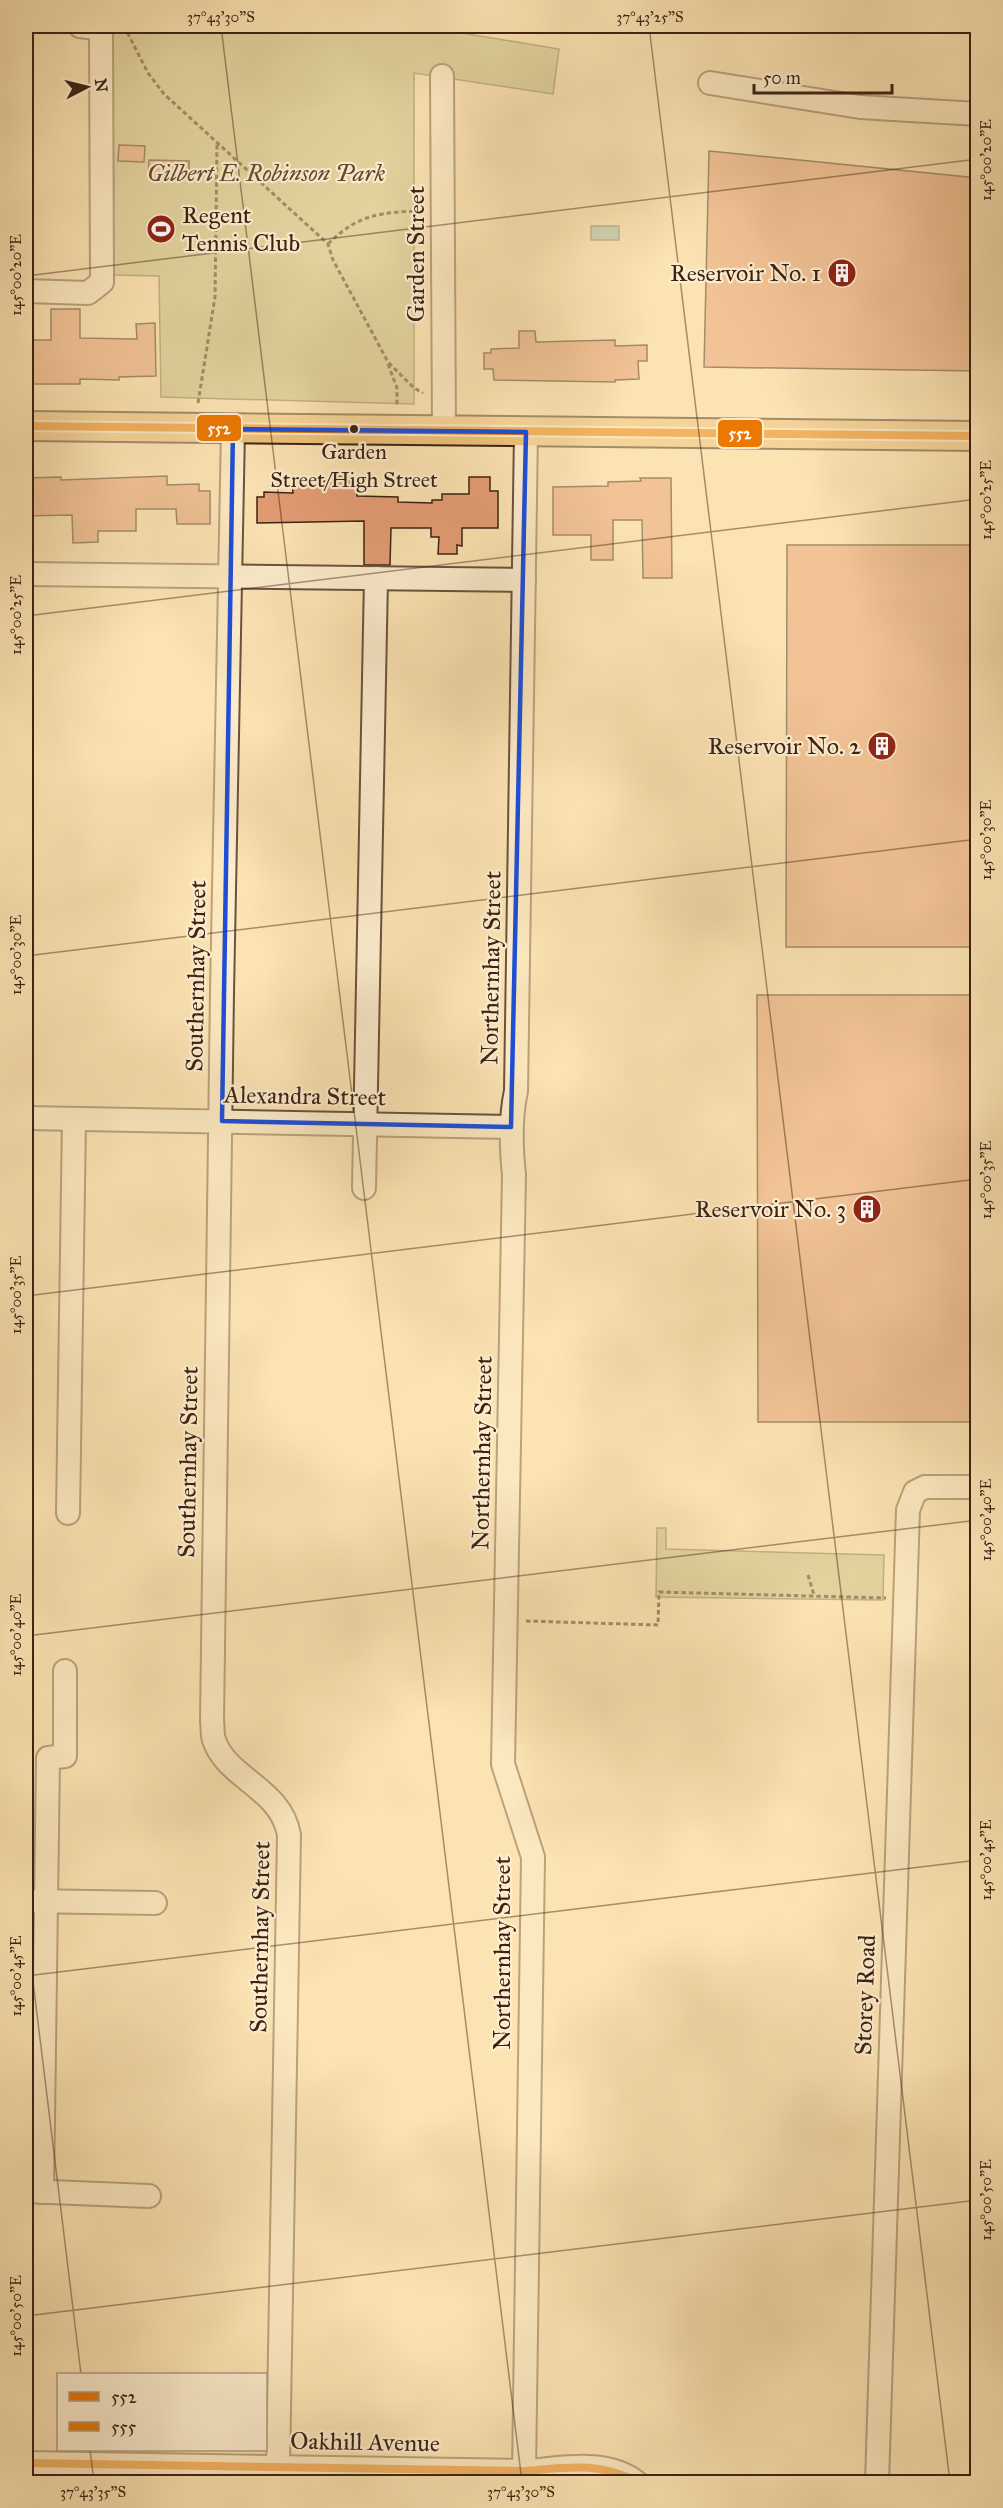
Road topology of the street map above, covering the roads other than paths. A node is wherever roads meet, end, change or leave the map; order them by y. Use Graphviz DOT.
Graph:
graph roads {
  1 [pos="80,26"];
  2 [pos="442,76"];
  3 [pos="710,83"];
  4 [pos="978,114"];
  5 [pos="26,291"];
  6 [pos="26,426"];
  7 [pos="233,429"];
  8 [pos="444,431"];
  9 [pos="526,432"];
  10 [pos="978,436"];
  11 [pos="26,574"];
  12 [pos="230,576"];
  13 [pos="376,578"];
  14 [pos="524,580"];
  15 [pos="26,1119"];
  16 [pos="74,1119"];
  17 [pos="222,1121"];
  18 [pos="366,1124"];
  19 [pos="512,1127"];
  20 [pos="364,1188"];
  21 [pos="978,1487"];
  22 [pos="68,1513"];
  23 [pos="65,1671"];
  24 [pos="36,1901"];
  25 [pos="155,1903"];
  26 [pos="34,2192"];
  27 [pos="148,2196"];
  28 [pos="26,2463"];
  29 [pos="278,2467"];
  30 [pos="524,2471"];
  31 [pos="90,2474"];
  32 [pos="384,2476"];
  33 [pos="603,2482"];
  34 [pos="636,2482"];
  35 [pos="877,2482"];
  1 -- 5 [label="street"];
  2 -- 8 [label="street, Garden Street"];
  3 -- 4 [label="street"];
  6 -- 7 [label="main road"];
  7 -- 8 [label="main road"];
  7 -- 12 [label="street, Southernhay Street"];
  8 -- 9 [label="main road"];
  9 -- 10 [label="main road"];
  9 -- 14 [label="street, Northernhay Street"];
  11 -- 12 [label="street"];
  12 -- 13 [label="street"];
  12 -- 17 [label="street, Southernhay Street"];
  13 -- 14 [label="street"];
  13 -- 18 [label="street"];
  14 -- 19 [label="street, Northernhay Street"];
  15 -- 16 [label="street, Alexandra Street"];
  16 -- 17 [label="street, Alexandra Street"];
  16 -- 22 [label="street"];
  17 -- 18 [label="street, Alexandra Street"];
  17 -- 29 [label="street, Southernhay Street"];
  18 -- 19 [label="street, Alexandra Street"];
  18 -- 20 [label="street"];
  19 -- 30 [label="street, Northernhay Street"];
  21 -- 35 [label="street, Storey Road"];
  23 -- 24 [label="street"];
  24 -- 25 [label="street"];
  24 -- 26 [label="street"];
  26 -- 27 [label="street"];
  28 -- 31 [label="street, Oakhill Avenue"];
  29 -- 31 [label="street, Oakhill Avenue"];
  29 -- 32 [label="street, Oakhill Avenue"];
  30 -- 32 [label="street, Oakhill Avenue"];
  30 -- 33 [label="street, Oakhill Avenue"];
  30 -- 34 [label="street, Oakhill Avenue"];
}
